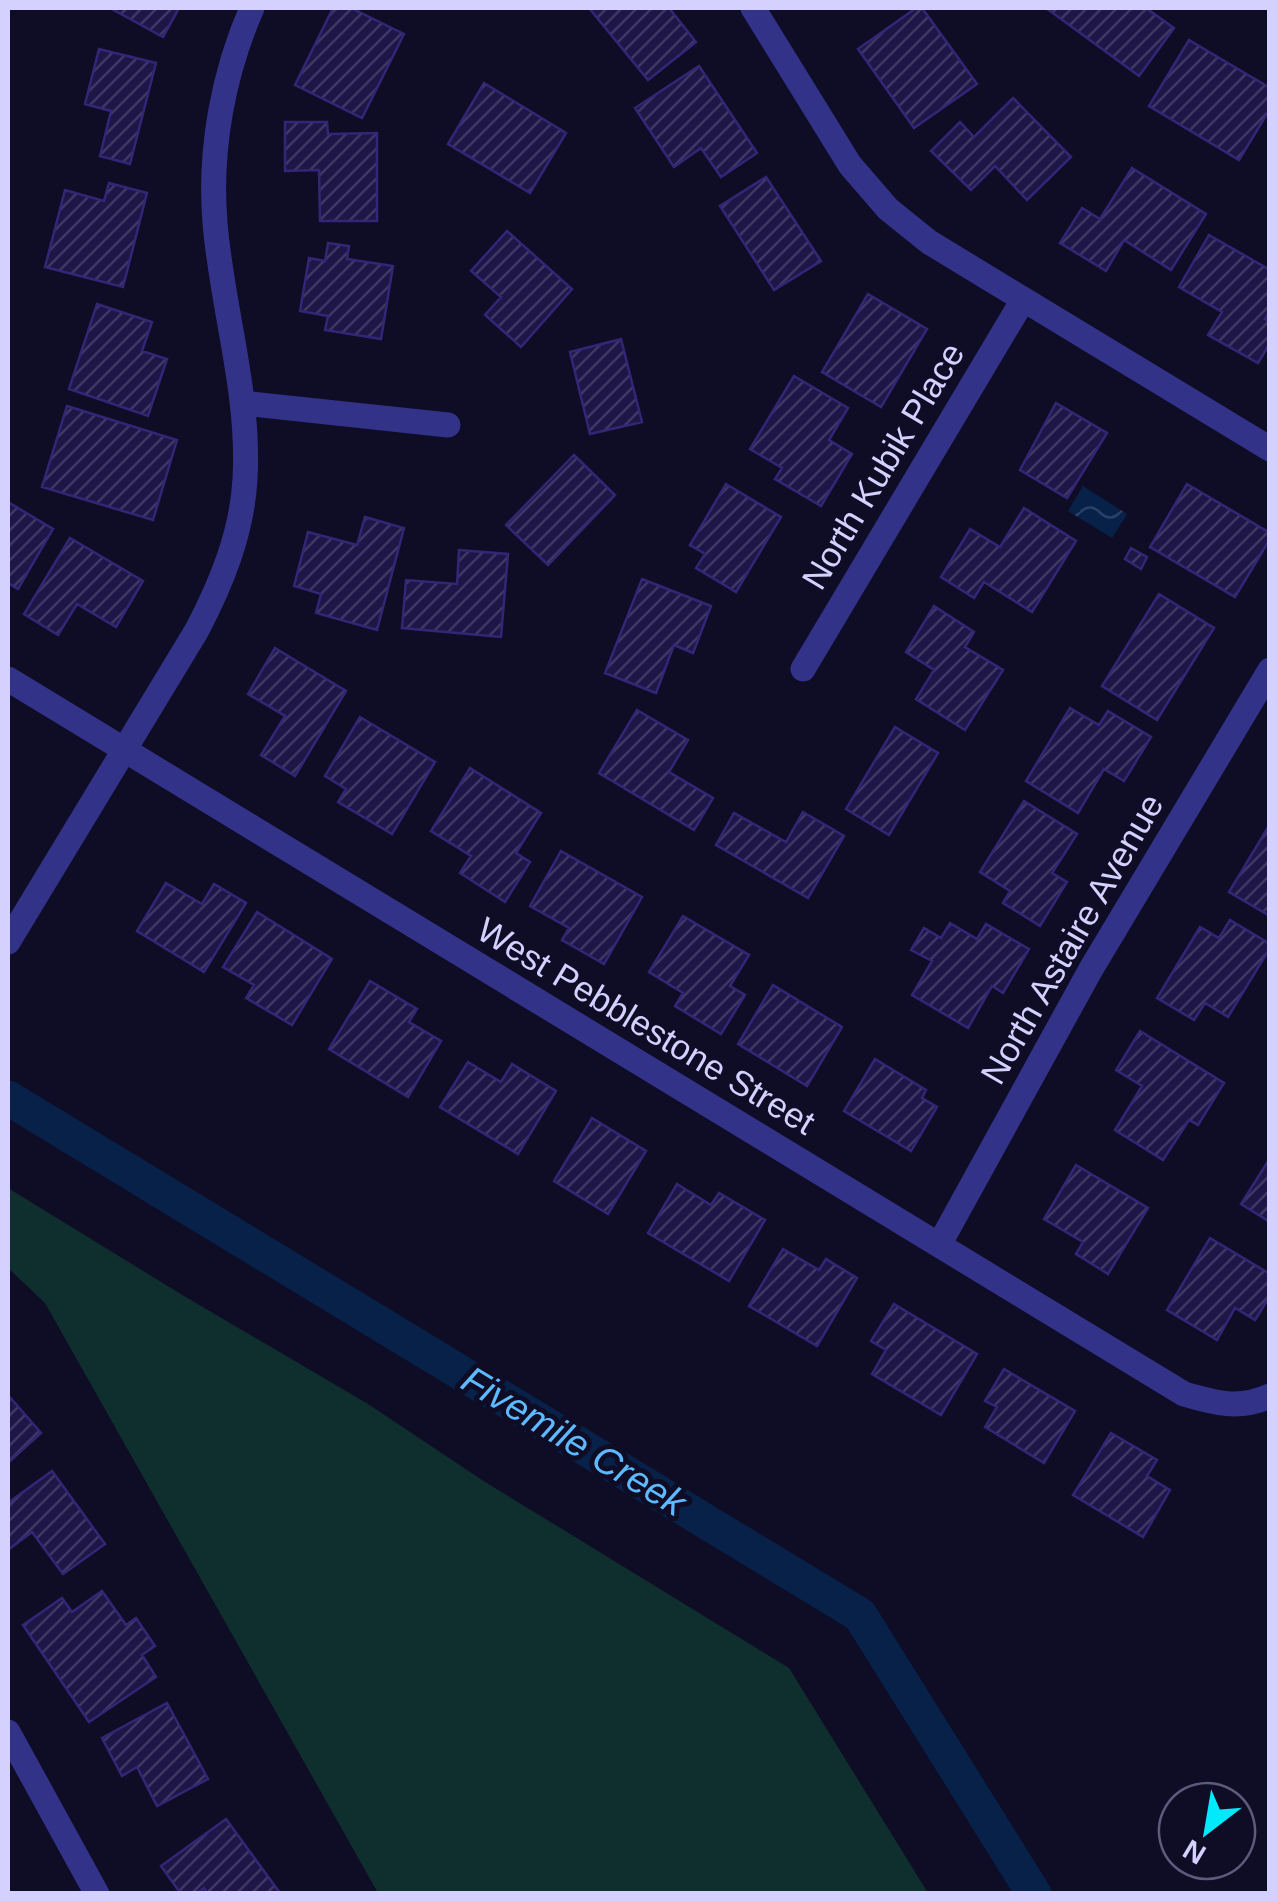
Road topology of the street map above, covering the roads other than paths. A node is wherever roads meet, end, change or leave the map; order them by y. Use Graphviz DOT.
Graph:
graph roads {
  1 [pos="252,8"];
  2 [pos="753,8"];
  3 [pos="1023,300"];
  4 [pos="242,403"];
  5 [pos="448,425"];
  6 [pos="1270,450"];
  7 [pos="803,669"];
  8 [pos="1270,670"];
  9 [pos="8,679"];
  10 [pos="124,750"];
  11 [pos="8,942"];
  12 [pos="939,1245"];
  13 [pos="1264,1399"];
  14 [pos="8,1732"];
  15 [pos="97,1894"];
  1 -- 4 [label="street"];
  2 -- 3 [label="street"];
  3 -- 6 [label="street"];
  3 -- 7 [label="street, North Kubik Place"];
  4 -- 5 [label="street"];
  4 -- 10 [label="street"];
  8 -- 12 [label="street, North Astaire Avenue"];
  9 -- 10 [label="street, West Pebblestone Street"];
  10 -- 11 [label="street"];
  10 -- 12 [label="street, West Pebblestone Street"];
  12 -- 13 [label="street, West Pebblestone Street"];
  14 -- 15 [label="street"];
}
